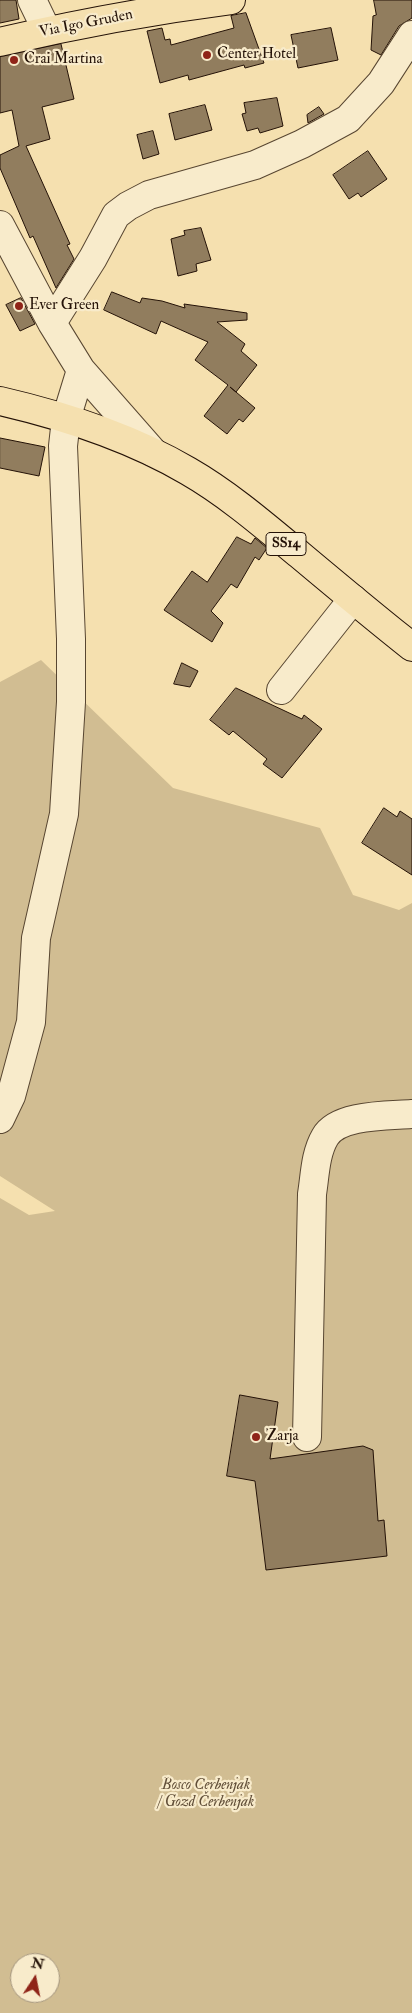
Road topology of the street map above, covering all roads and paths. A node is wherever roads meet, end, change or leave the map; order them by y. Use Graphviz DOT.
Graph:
graph roads {
  1 [pos="32,0"];
  2 [pos="231,0"];
  3 [pos="184,3"];
  4 [pos="47,31"];
  5 [pos="412,35"];
  6 [pos="0,42"];
  7 [pos="0,225"];
  8 [pos="52,323"];
  9 [pos="81,370"];
  10 [pos="0,401"];
  11 [pos="66,419"];
  12 [pos="153,452"];
  13 [pos="353,599"];
  14 [pos="412,647"];
  15 [pos="281,690"];
  16 [pos="412,1114"];
  17 [pos="0,1119"];
  18 [pos="306,1437"];
  1 -- 4 [label="street"];
  2 -- 3 [label="main road, Via Igo Gruden"];
  3 -- 4 [label="main road, Via Igo Gruden"];
  4 -- 6 [label="main road, Via Igo Gruden"];
  5 -- 8 [label="street"];
  7 -- 8 [label="street"];
  8 -- 9 [label="street"];
  9 -- 11 [label="street"];
  9 -- 12 [label="street"];
  10 -- 11 [label="main road, SS14"];
  11 -- 12 [label="main road, SS14"];
  11 -- 17 [label="street"];
  12 -- 13 [label="main road, SS14"];
  13 -- 14 [label="main road, SS14"];
  13 -- 15 [label="street"];
  16 -- 18 [label="street"];
}
